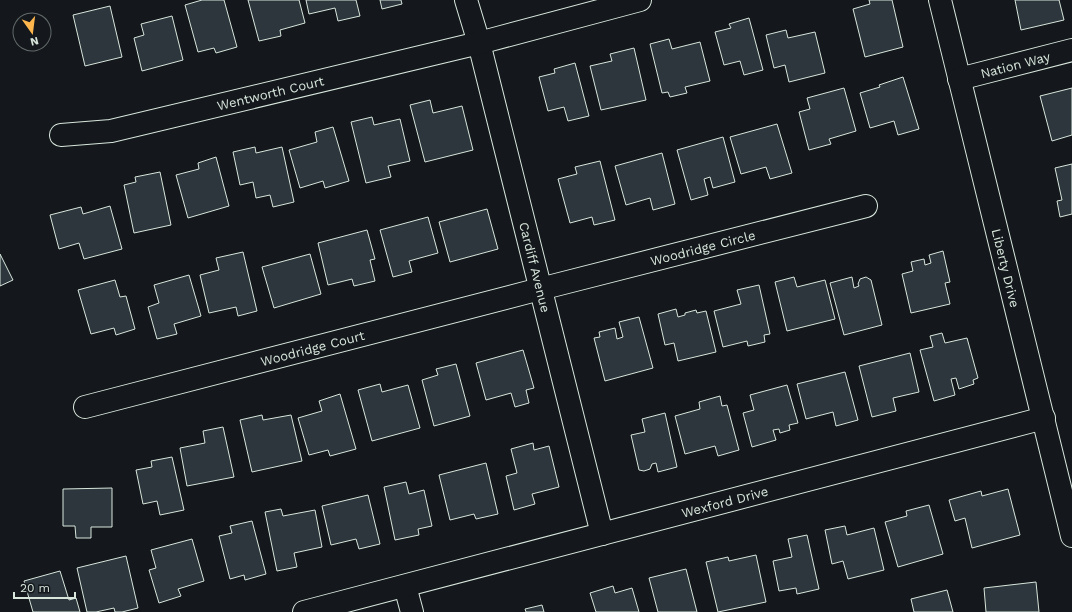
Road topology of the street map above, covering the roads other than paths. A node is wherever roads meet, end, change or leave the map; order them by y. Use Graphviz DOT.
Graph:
graph roads {
  1 [pos="466,0"];
  2 [pos="640,0"];
  3 [pos="940,0"];
  4 [pos="478,43"];
  5 [pos="1072,50"];
  6 [pos="959,78"];
  7 [pos="61,135"];
  8 [pos="866,206"];
  9 [pos="540,289"];
  10 [pos="85,407"];
  11 [pos="1044,418"];
  12 [pos="602,534"];
  13 [pos="1072,536"];
  14 [pos="405,586"];
  15 [pos="304,612"];
  16 [pos="412,612"];
  1 -- 4 [label="street, Cardiff Avenue"];
  2 -- 4 [label="street, Wentworth Court"];
  3 -- 6 [label="street, Liberty Drive"];
  4 -- 7 [label="street, Wentworth Court"];
  4 -- 9 [label="street, Cardiff Avenue"];
  5 -- 6 [label="street, Nation Way"];
  6 -- 11 [label="street, Liberty Drive"];
  8 -- 9 [label="street, Woodridge Circle"];
  9 -- 10 [label="street, Woodridge Court"];
  9 -- 12 [label="street, Cardiff Avenue"];
  11 -- 12 [label="street, Wexford Drive"];
  11 -- 13 [label="street, Liberty Drive"];
  12 -- 14 [label="street, Wexford Drive"];
  14 -- 15 [label="street, Wexford Drive"];
  14 -- 16 [label="street"];
}
